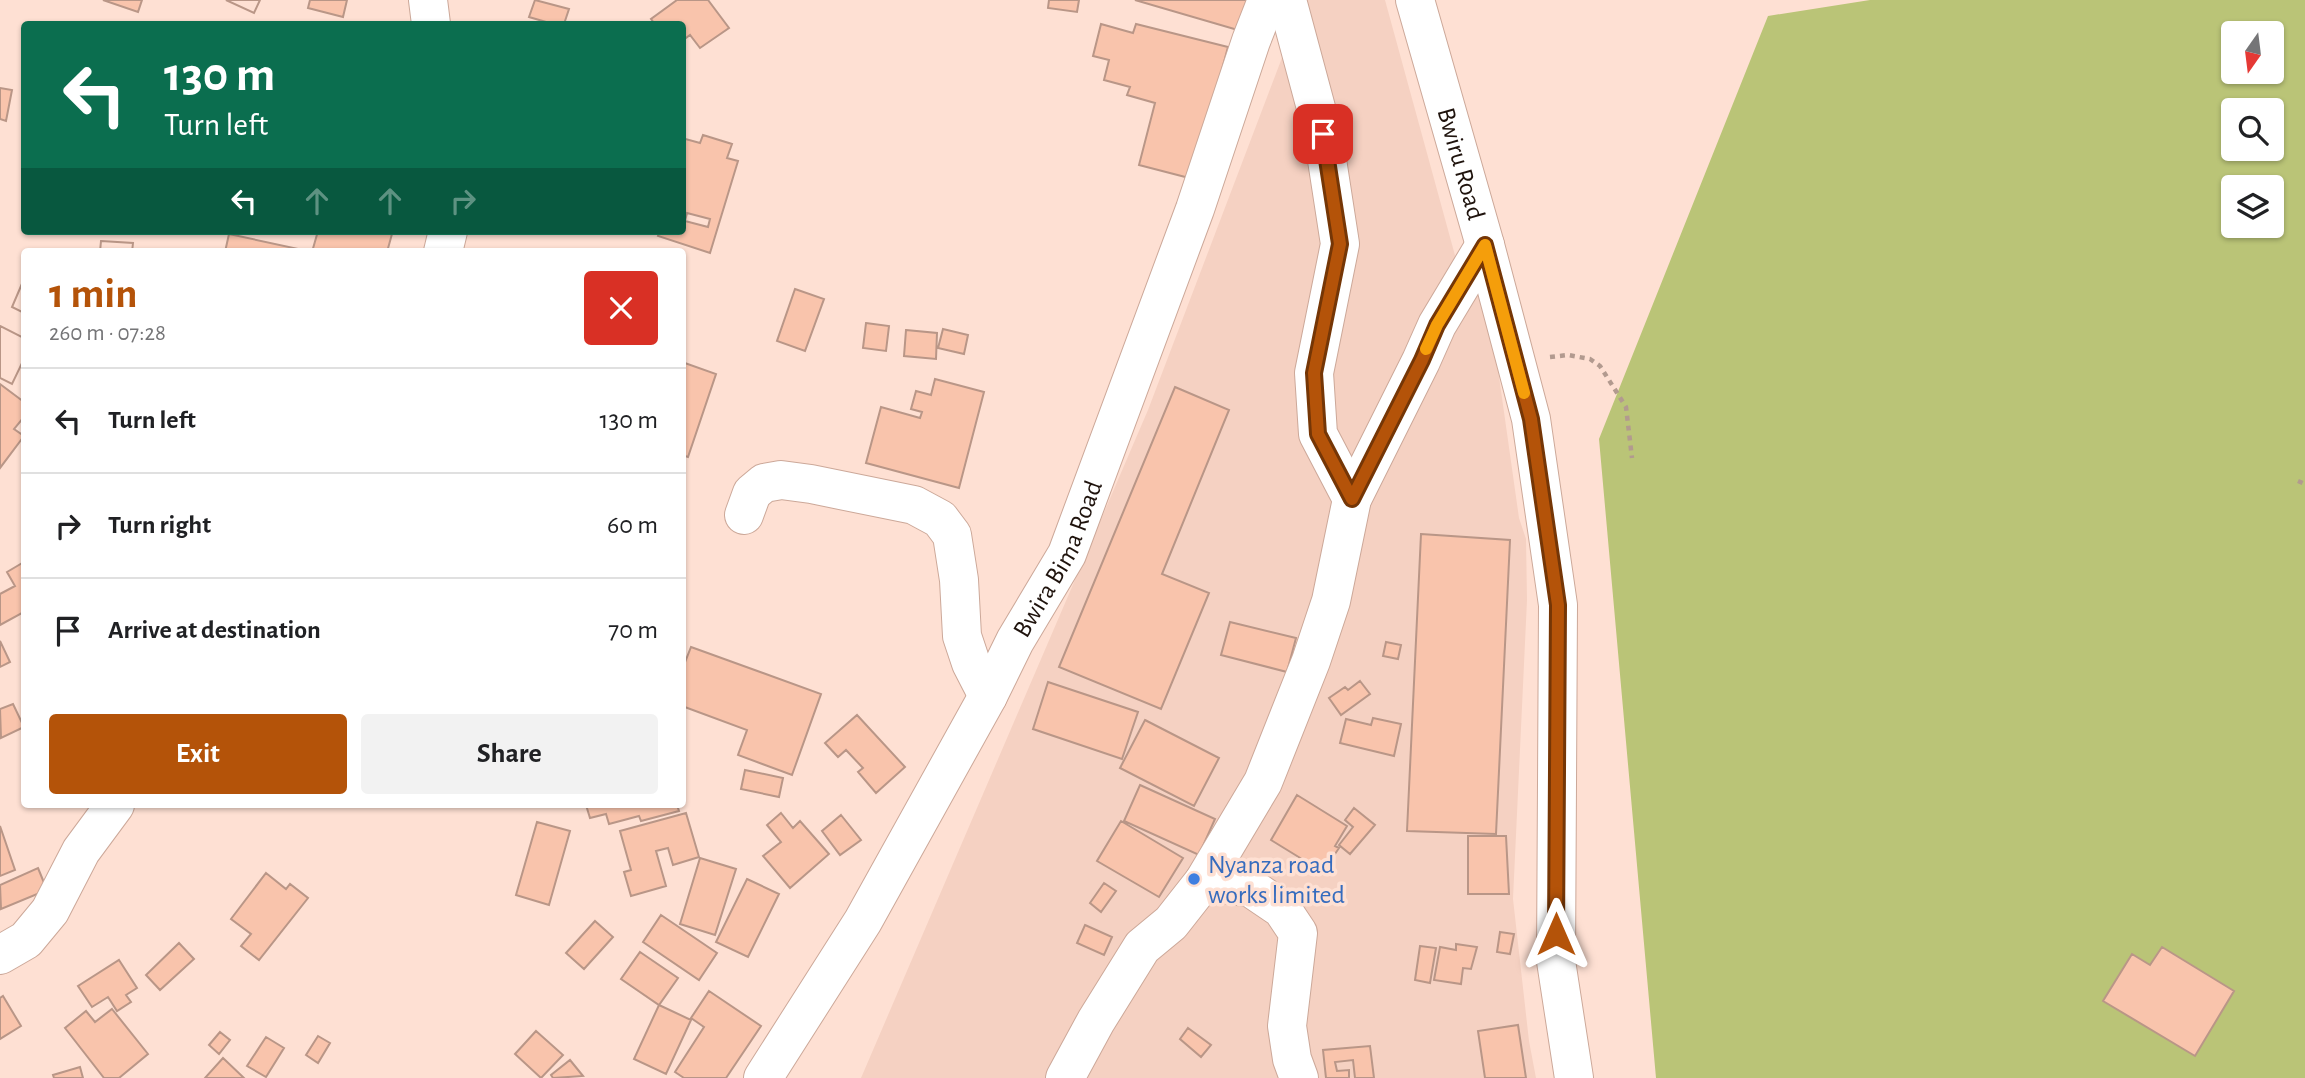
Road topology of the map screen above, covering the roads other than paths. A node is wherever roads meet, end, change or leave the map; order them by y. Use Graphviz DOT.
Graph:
graph roads {
  1 [pos="428,0"];
  2 [pos="1267,0"];
  3 [pos="1287,0"];
  4 [pos="1415,0"];
  5 [pos="431,21"];
  6 [pos="1485,245"];
  7 [pos="1352,499"];
  8 [pos="744,515"];
  9 [pos="988,696"];
  10 [pos="113,808"];
  11 [pos="1203,881"];
  12 [pos="0,955"];
  13 [pos="763,1078"];
  14 [pos="1065,1078"];
  15 [pos="1299,1078"];
  16 [pos="1574,1078"];
  1 -- 5 [label="street"];
  2 -- 9 [label="street, Bwira Bima Road"];
  3 -- 7 [label="street"];
  4 -- 6 [label="street, Bwiru Road"];
  6 -- 7 [label="street"];
  6 -- 16 [label="street, Bwiru Road"];
  7 -- 11 [label="street"];
  8 -- 9 [label="street"];
  9 -- 13 [label="street, Bwira Bima Road"];
  10 -- 12 [label="street"];
  11 -- 14 [label="street"];
  11 -- 15 [label="street"];
}
